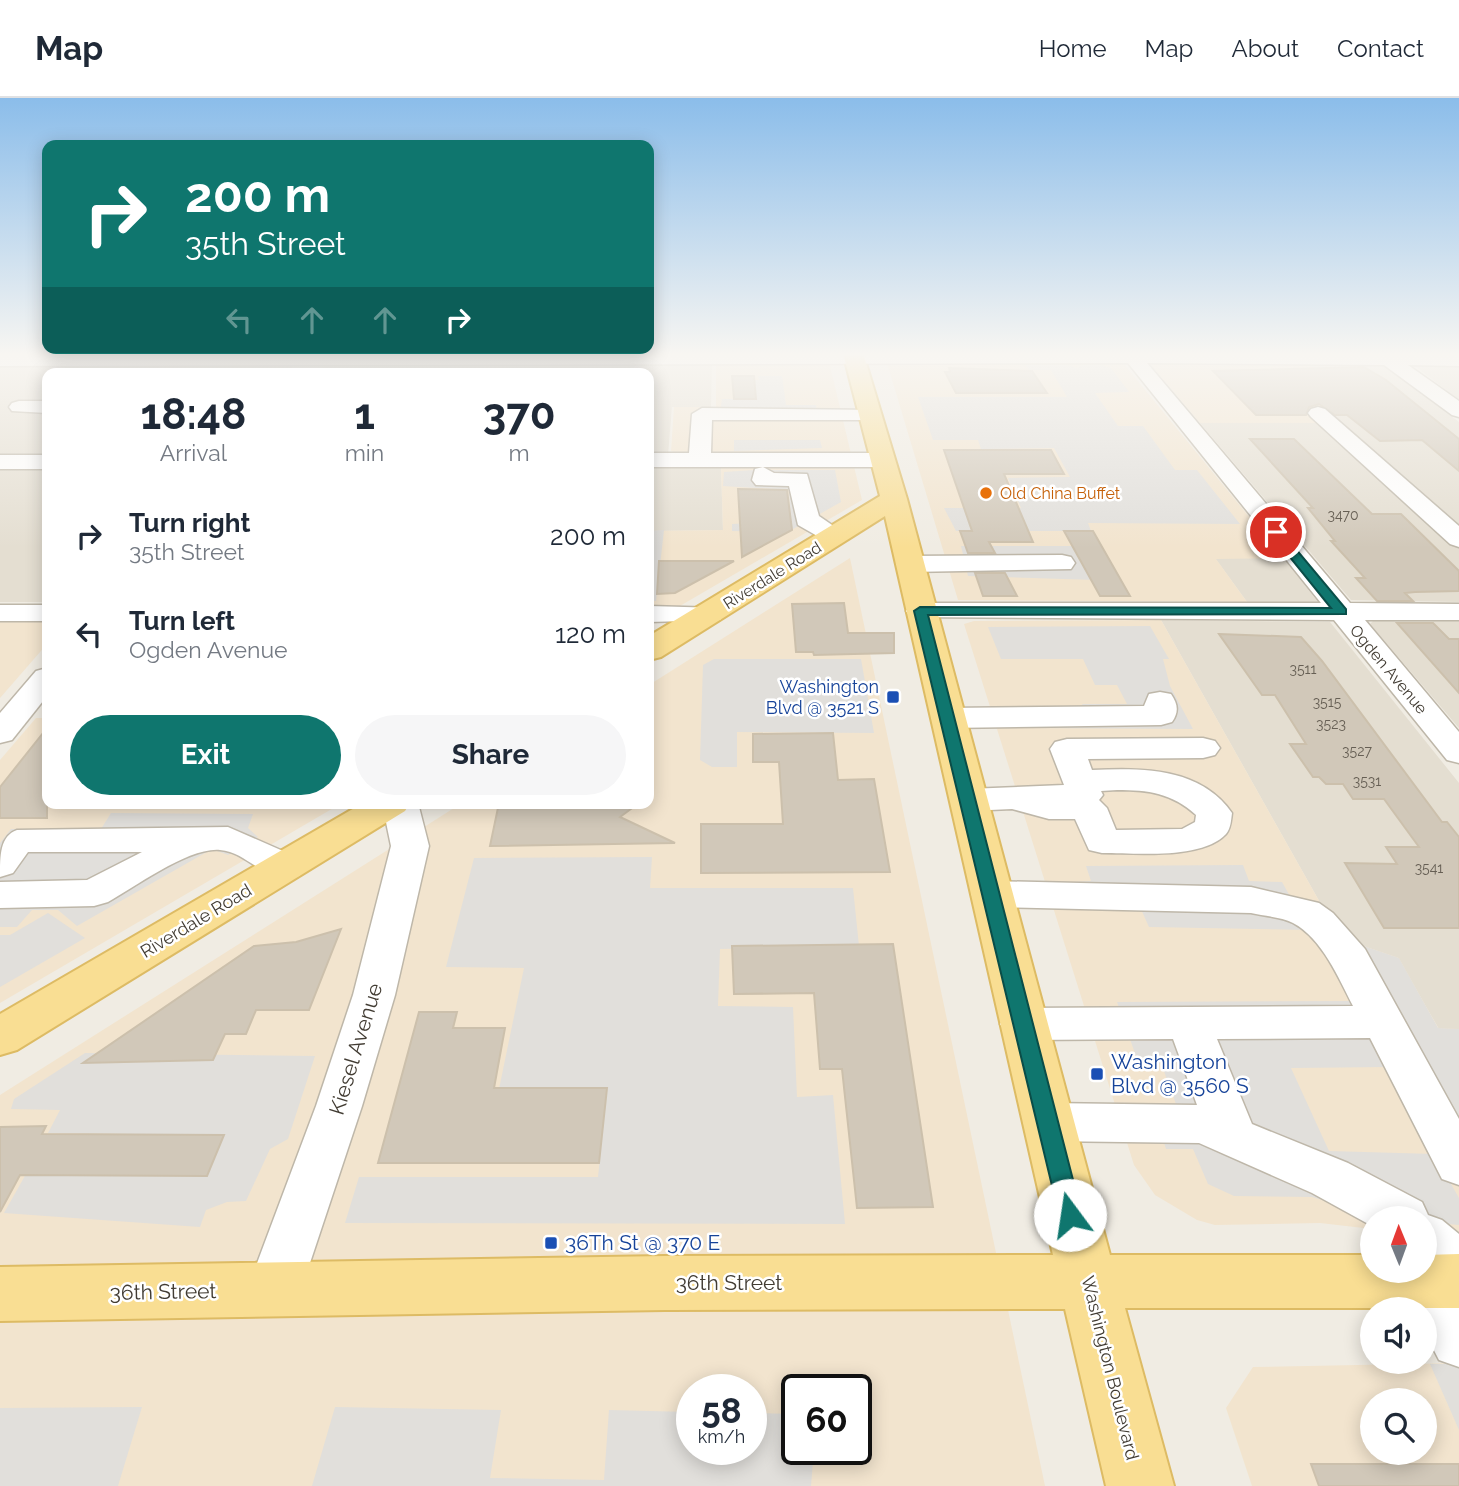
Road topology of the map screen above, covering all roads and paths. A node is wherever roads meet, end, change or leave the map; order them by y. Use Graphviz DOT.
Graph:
graph roads {
  1 [pos="702,418"];
  2 [pos="871,418"];
  3 [pos="1182,418"];
  4 [pos="1323,418"];
  5 [pos="654,460"];
  6 [pos="700,460"];
  7 [pos="763,460"];
  8 [pos="883,460"];
  9 [pos="0,462"];
  10 [pos="42,462"];
  11 [pos="894,499"];
  12 [pos="835,536"];
  13 [pos="1459,539"];
  14 [pos="1062,563"];
  15 [pos="909,564"];
  16 [pos="920,611"];
  17 [pos="1341,612"];
  18 [pos="1459,612"];
  19 [pos="0,613"];
  20 [pos="42,613"];
  21 [pos="654,614"];
  22 [pos="710,614"];
  23 [pos="654,647"];
  24 [pos="42,683"];
  25 [pos="1160,701"];
  26 [pos="947,718"];
  27 [pos="0,733"];
  28 [pos="1203,748"];
  29 [pos="1459,753"];
  30 [pos="1082,788"];
  31 [pos="1016,799"];
  32 [pos="968,800"];
  33 [pos="381,809"];
  34 [pos="401,809"];
  35 [pos="193,840"];
  36 [pos="0,865"];
  37 [pos="286,867"];
  38 [pos="990,894"];
  39 [pos="0,895"];
  40 [pos="1383,1022"];
  41 [pos="1189,1023"];
  42 [pos="1022,1024"];
  43 [pos="0,1037"];
  44 [pos="1047,1122"];
  45 [pos="1233,1136"];
  46 [pos="1459,1165"];
  47 [pos="1382,1206"];
  48 [pos="1442,1266"];
  49 [pos="1087,1281"];
  50 [pos="274,1290"];
  51 [pos="5,1293"];
  52 [pos="1459,1341"];
  53 [pos="1140,1486"];
  1 -- 6 [label="street"];
  2 -- 8 [label="main road, Washington Boulevard"];
  3 -- 17 [label="street, Ogden Avenue"];
  4 -- 13 [label="street"];
  5 -- 6 [label="street"];
  6 -- 7 [label="street"];
  7 -- 8 [label="street"];
  7 -- 12 [label="street"];
  8 -- 11 [label="main road, Washington Boulevard"];
  9 -- 10 [label="street"];
  11 -- 12 [label="main road, Riverdale Road"];
  11 -- 15 [label="main road, Washington Boulevard"];
  12 -- 22 [label="main road, Riverdale Road"];
  14 -- 15 [label="street"];
  15 -- 16 [label="main road, Washington Boulevard"];
  16 -- 17 [label="street"];
  16 -- 26 [label="main road, Washington Boulevard"];
  17 -- 18 [label="street"];
  17 -- 29 [label="street, Ogden Avenue"];
  19 -- 20 [label="street"];
  21 -- 22 [label="street"];
  22 -- 23 [label="main road, Riverdale Road"];
  24 -- 27 [label="street"];
  25 -- 26 [label="street"];
  26 -- 32 [label="main road, Washington Boulevard"];
  28 -- 30 [label="street"];
  30 -- 31 [label="street"];
  30 -- 31 [label="street"];
  31 -- 32 [label="street"];
  32 -- 38 [label="main road, Washington Boulevard"];
  33 -- 37 [label="main road, Riverdale Road"];
  34 -- 50 [label="street, Kiesel Avenue"];
  35 -- 36 [label="street"];
  35 -- 37 [label="street"];
  35 -- 39 [label="street"];
  37 -- 43 [label="main road, Riverdale Road"];
  38 -- 40 [label="street"];
  38 -- 42 [label="main road, Washington Boulevard"];
  40 -- 41 [label="street"];
  40 -- 46 [label="street"];
  41 -- 42 [label="street"];
  41 -- 45 [label="street"];
  42 -- 44 [label="main road, Washington Boulevard"];
  44 -- 45 [label="street"];
  44 -- 49 [label="main road, Washington Boulevard"];
  45 -- 47 [label="street"];
  48 -- 49 [label="main road, 36th Street"];
  48 -- 52 [label="street"];
  49 -- 50 [label="main road, 36th Street"];
  49 -- 53 [label="main road, Washington Boulevard"];
  50 -- 51 [label="main road, 36th Street"];
}
